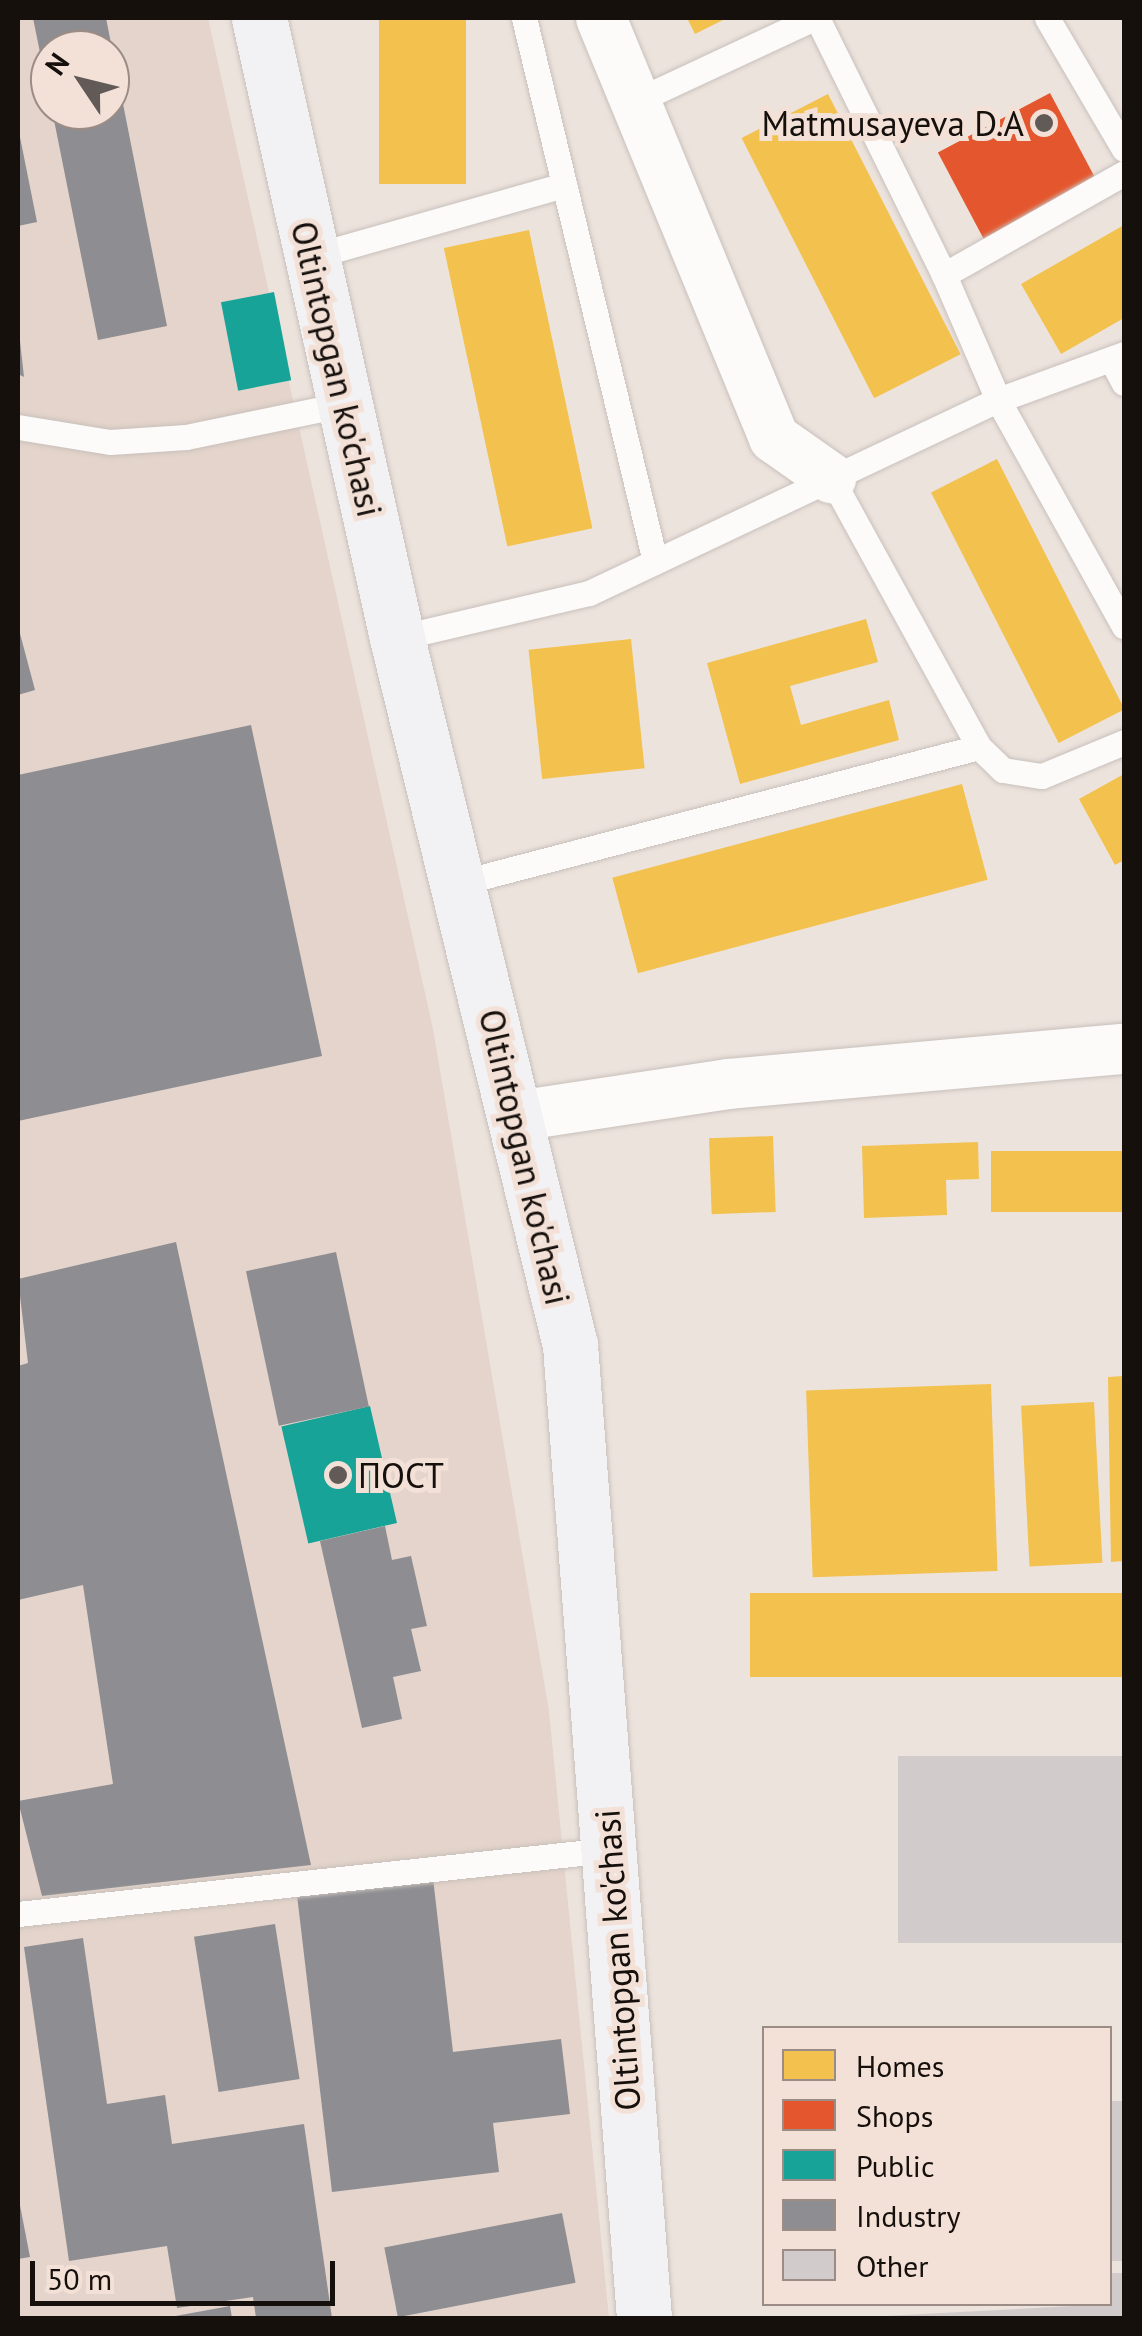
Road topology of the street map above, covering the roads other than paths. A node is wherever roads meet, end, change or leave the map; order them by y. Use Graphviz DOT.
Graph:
graph roads {
  1 [pos="259,18"];
  2 [pos="524,18"];
  3 [pos="601,18"];
  4 [pos="815,18"];
  5 [pos="1046,18"];
  6 [pos="636,101"];
  7 [pos="1124,149"];
  8 [pos="1124,173"];
  9 [pos="564,185"];
  10 [pos="312,256"];
  11 [pos="944,276"];
  12 [pos="1118,357"];
  13 [pos="1124,383"];
  14 [pos="998,400"];
  15 [pos="346,404"];
  16 [pos="18,427"];
  17 [pos="832,478"];
  18 [pos="656,561"];
  19 [pos="1124,626"];
  20 [pos="397,638"];
  21 [pos="1124,742"];
  22 [pos="979,747"];
  23 [pos="459,882"];
  24 [pos="1124,1049"];
  25 [pos="517,1116"];
  26 [pos="608,1850"];
  27 [pos="18,1914"];
  28 [pos="644,2318"];
  1 -- 10 [label="street, Oltintopgan ko'chasi"];
  2 -- 9 [label="lane"];
  3 -- 6 [label="street"];
  4 -- 6 [label="lane"];
  4 -- 11 [label="lane"];
  5 -- 7 [label="lane"];
  6 -- 17 [label="street"];
  8 -- 11 [label="lane"];
  9 -- 10 [label="lane"];
  9 -- 18 [label="lane"];
  10 -- 15 [label="street, Oltintopgan ko'chasi"];
  11 -- 14 [label="lane"];
  12 -- 13 [label="lane"];
  12 -- 14 [label="lane"];
  14 -- 17 [label="lane"];
  14 -- 19 [label="lane"];
  15 -- 16 [label="lane"];
  15 -- 20 [label="street, Oltintopgan ko'chasi"];
  17 -- 18 [label="lane"];
  17 -- 22 [label="lane"];
  18 -- 20 [label="lane"];
  20 -- 23 [label="street, Oltintopgan ko'chasi"];
  21 -- 22 [label="lane"];
  22 -- 23 [label="lane"];
  23 -- 25 [label="street, Oltintopgan ko'chasi"];
  24 -- 25 [label="street"];
  25 -- 26 [label="street, Oltintopgan ko'chasi"];
  26 -- 27 [label="lane"];
  26 -- 28 [label="street, Oltintopgan ko'chasi"];
}
